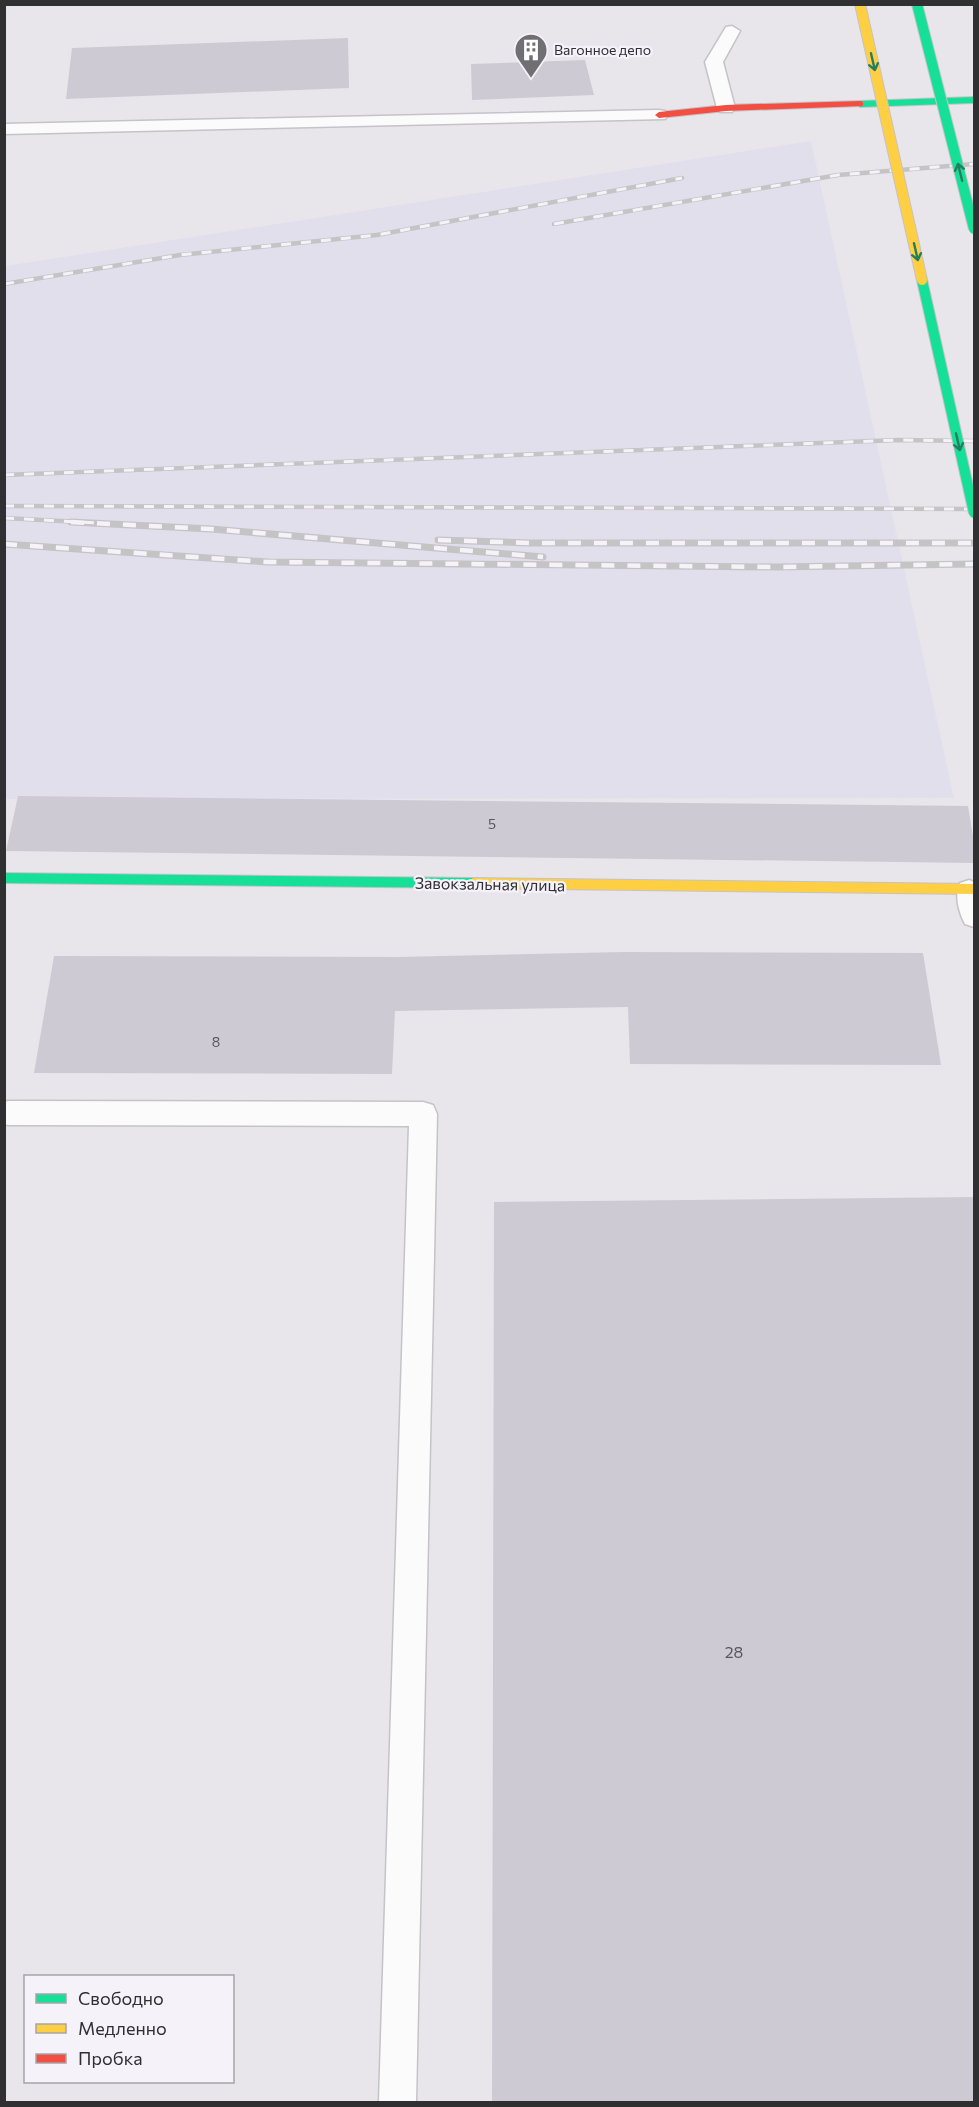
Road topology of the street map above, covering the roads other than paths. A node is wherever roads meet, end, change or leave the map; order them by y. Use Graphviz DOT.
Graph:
graph roads {
  1 [pos="860,4"];
  2 [pos="917,4"];
  3 [pos="732,31"];
  4 [pos="975,100"];
  5 [pos="726,108"];
  6 [pos="659,115"];
  7 [pos="4,129"];
  8 [pos="975,229"];
  9 [pos="975,513"];
  10 [pos="4,878"];
  11 [pos="972,890"];
  12 [pos="975,918"];
  13 [pos="8,1113"];
  14 [pos="398,2103"];
  1 -- 9 [label="main road, one-way, bridge"];
  8 -- 2 [label="main road, one-way, bridge"];
  3 -- 5 [label="lane"];
  4 -- 5 [label="main road"];
  5 -- 6 [label="main road"];
  6 -- 7 [label="lane"];
  10 -- 11 [label="main road, Завокзальная улица"];
  11 -- 12 [label="lane"];
  13 -- 14 [label="lane"];
}
